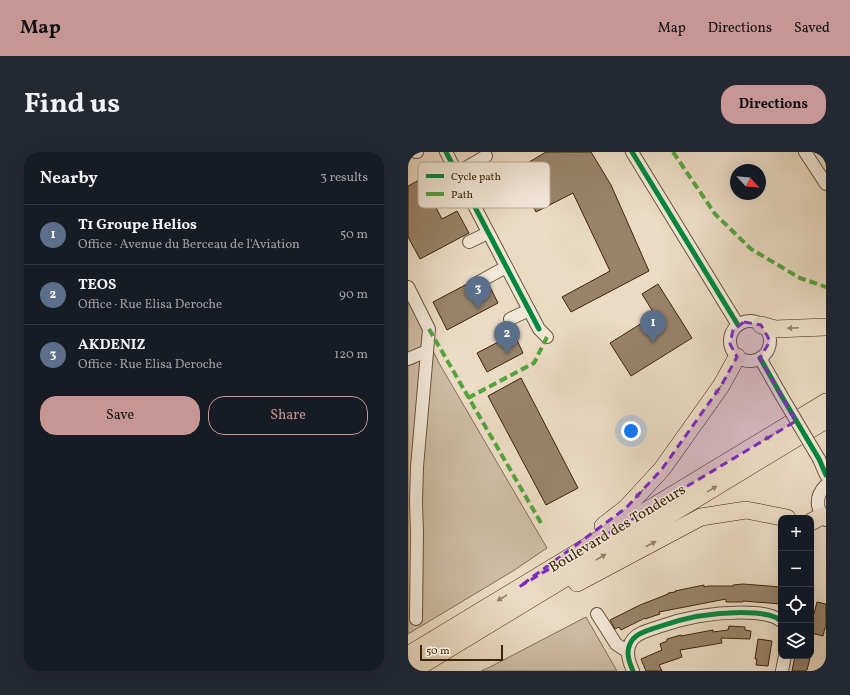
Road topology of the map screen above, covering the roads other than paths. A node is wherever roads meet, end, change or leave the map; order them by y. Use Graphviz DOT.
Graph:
graph roads {
  1 [pos="446,152"];
  2 [pos="632,152"];
  3 [pos="805,152"];
  4 [pos="486,156"];
  5 [pos="451,162"];
  6 [pos="476,162"];
  7 [pos="826,184"];
  8 [pos="475,208"];
  9 [pos="488,233"];
  10 [pos="469,242"];
  11 [pos="506,267"];
  12 [pos="479,282"];
  13 [pos="408,287"];
  14 [pos="529,310"];
  15 [pos="510,319"];
  16 [pos="738,325"];
  17 [pos="761,325"];
  18 [pos="826,327"];
  19 [pos="547,336"];
  20 [pos="427,351"];
  21 [pos="737,357"];
  22 [pos="760,358"];
  23 [pos="408,359"];
  24 [pos="826,402"];
  25 [pos="826,420"];
  26 [pos="826,475"];
  27 [pos="826,485"];
  28 [pos="778,516"];
  29 [pos="820,519"];
  30 [pos="519,587"];
  31 [pos="597,614"];
  32 [pos="416,619"];
  33 [pos="778,619"];
  34 [pos="628,652"];
  35 [pos="408,655"];
  36 [pos="784,659"];
  37 [pos="413,671"];
  38 [pos="633,671"];
  39 [pos="782,671"];
  1 -- 5 [label="street"];
  2 -- 16 [label="street"];
  3 -- 7 [label="street"];
  4 -- 6 [label="street"];
  8 -- 9 [label="street"];
  9 -- 10 [label="street"];
  9 -- 11 [label="street"];
  11 -- 12 [label="street"];
  11 -- 14 [label="street"];
  13 -- 20 [label="street"];
  14 -- 15 [label="street"];
  14 -- 19 [label="street"];
  16 -- 17 [label="street"];
  16 -- 21 [label="street"];
  18 -- 17 [label="highway, one-way"];
  17 -- 22 [label="street"];
  20 -- 23 [label="street"];
  20 -- 32 [label="street"];
  21 -- 22 [label="street"];
  21 -- 30 [label="highway, one-way"];
  22 -- 26 [label="street, bridge"];
  24 -- 30 [label="highway, Boulevard des Tondeurs, one-way"];
  37 -- 25 [label="highway, Boulevard des Tondeurs, one-way"];
  27 -- 29 [label="street"];
  37 -- 28 [label="highway, one-way"];
  30 -- 35 [label="highway, Boulevard des Tondeurs, one-way"];
  31 -- 34 [label="street"];
  33 -- 34 [label="street"];
  34 -- 38 [label="street"];
  36 -- 39 [label="street"];
}
